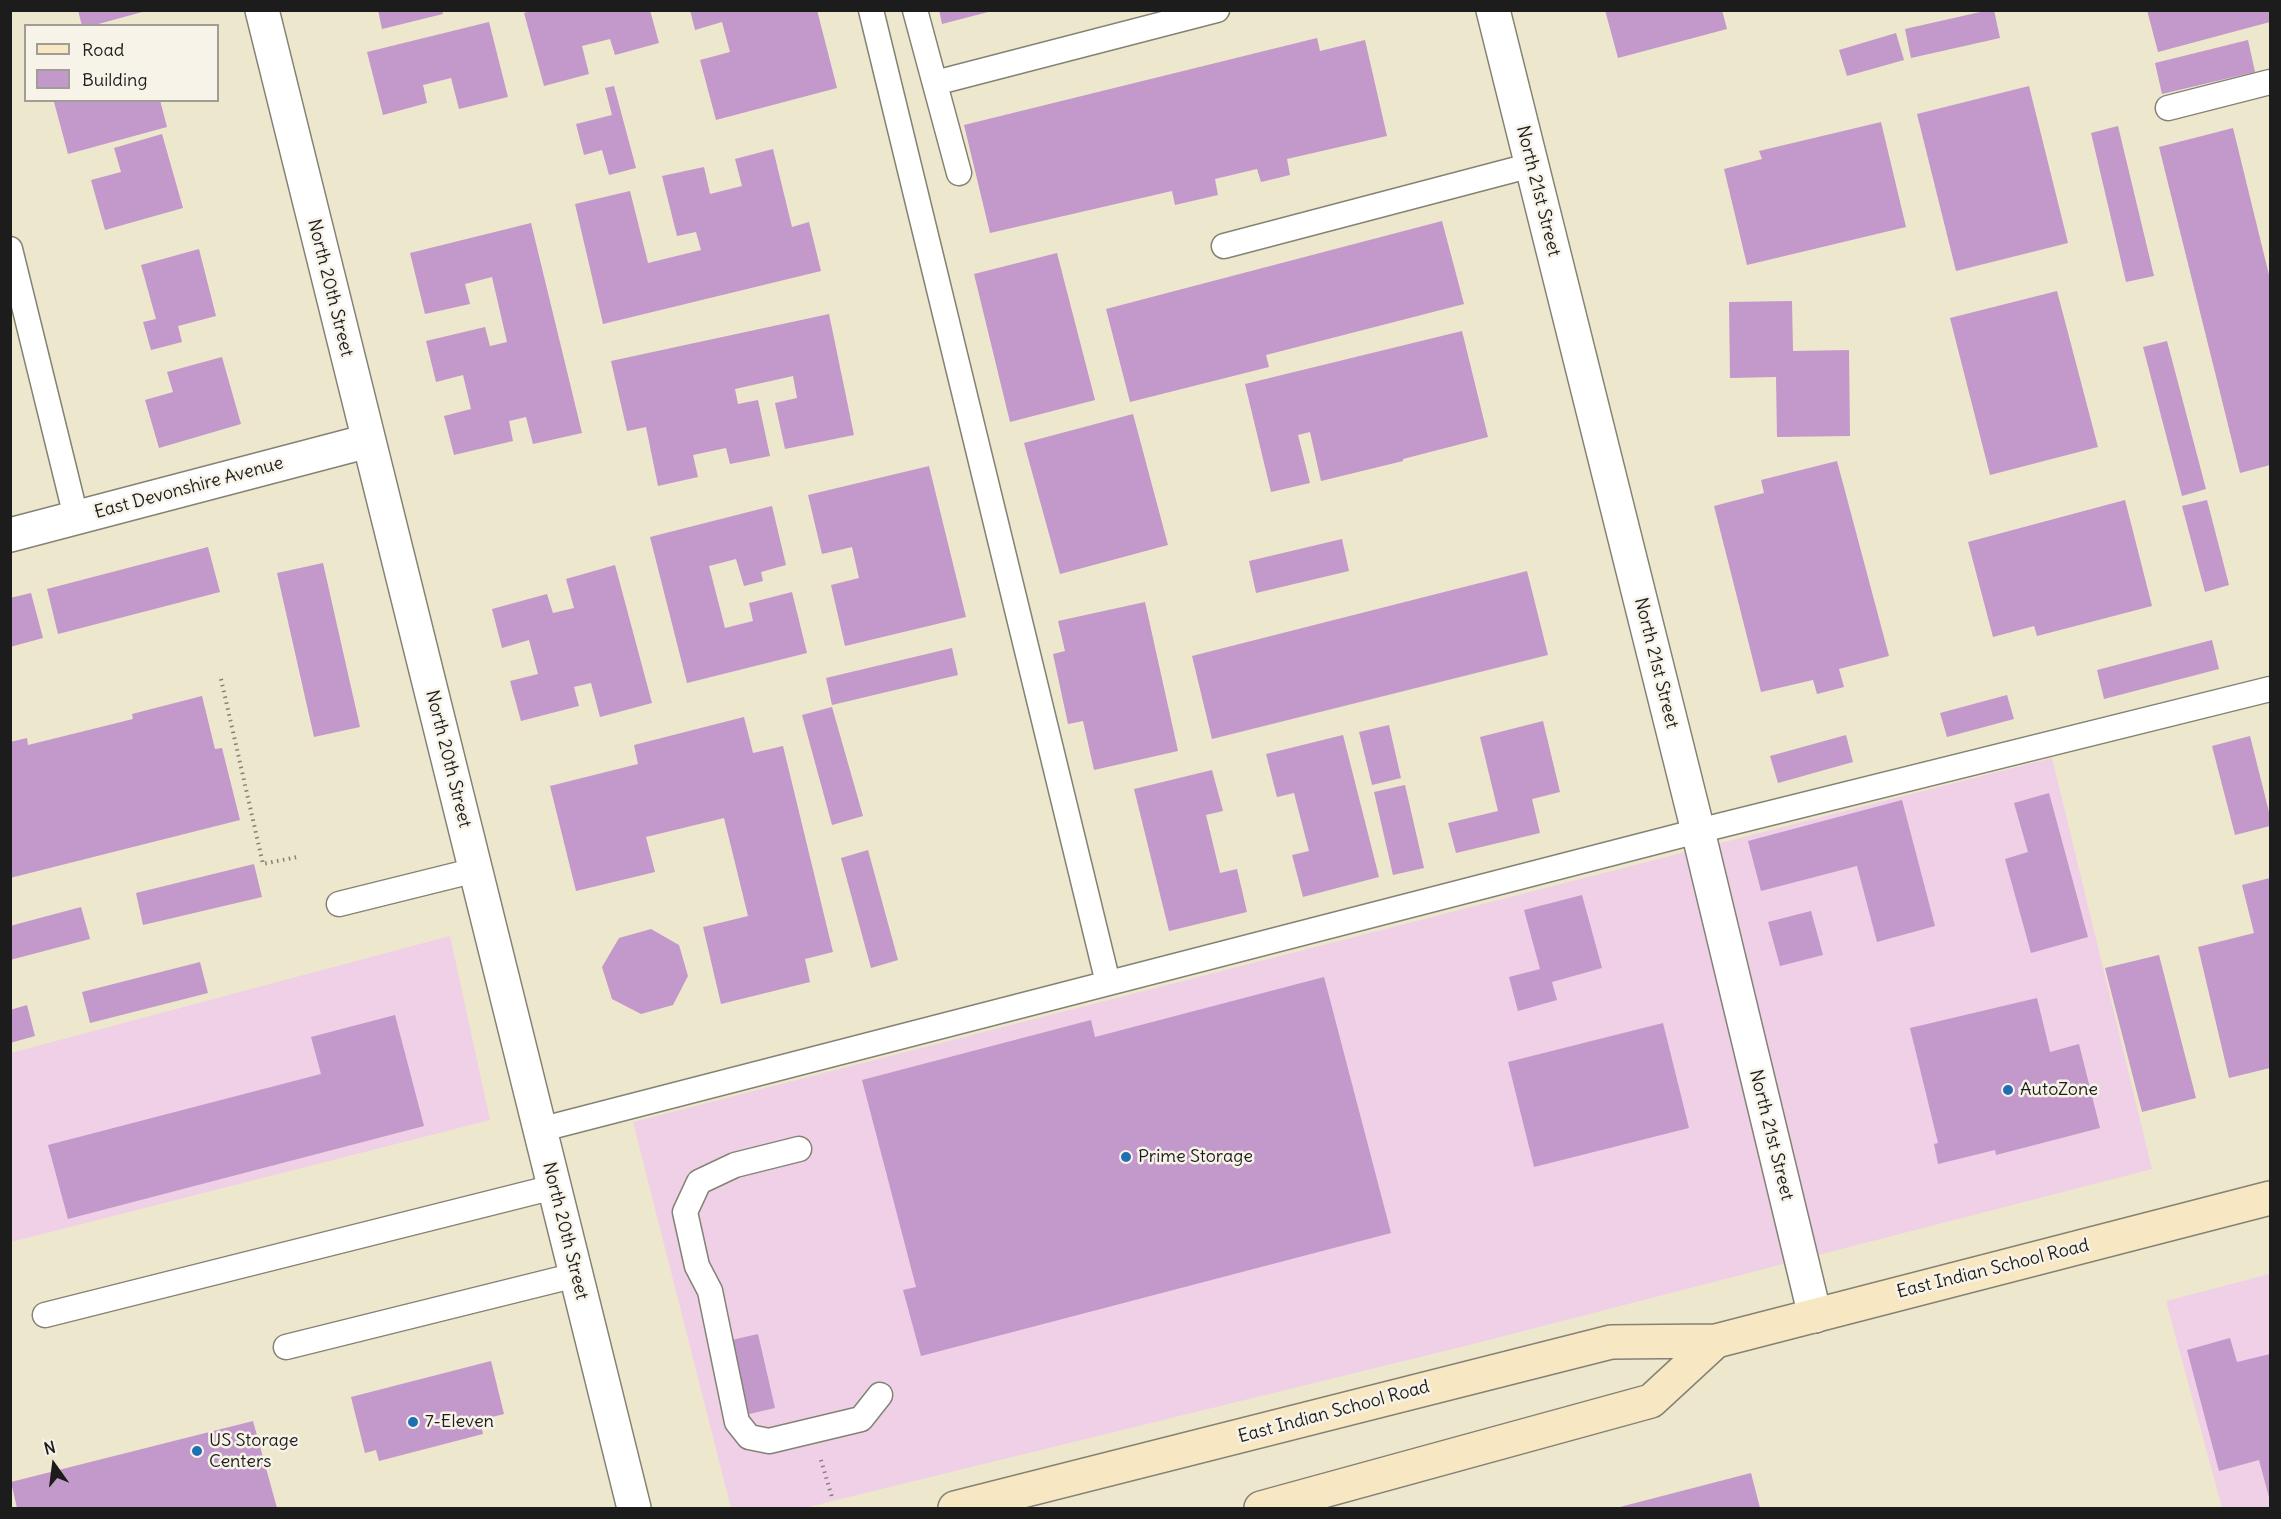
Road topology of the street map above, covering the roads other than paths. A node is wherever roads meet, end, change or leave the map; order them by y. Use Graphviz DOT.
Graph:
graph roads {
  1 [pos="262,10"];
  2 [pos="870,10"];
  3 [pos="915,10"];
  4 [pos="1217,10"];
  5 [pos="1493,10"];
  6 [pos="2271,82"];
  7 [pos="935,83"];
  8 [pos="2168,108"];
  9 [pos="1532,165"];
  10 [pos="959,173"];
  11 [pos="1224,246"];
  12 [pos="10,249"];
  13 [pos="368,441"];
  14 [pos="76,517"];
  15 [pos="10,535"];
  16 [pos="2271,689"];
  17 [pos="1698,831"];
  18 [pos="476,870"];
  19 [pos="339,904"];
  20 [pos="1108,983"];
  21 [pos="539,1130"];
  22 [pos="799,1149"];
  23 [pos="554,1187"];
  24 [pos="2271,1198"];
  25 [pos="576,1275"];
  26 [pos="45,1315"];
  27 [pos="1815,1316"];
  28 [pos="1716,1341"];
  29 [pos="286,1347"];
  30 [pos="880,1395"];
  31 [pos="634,1509"];
  32 [pos="955,1509"];
  33 [pos="1261,1509"];
  1 -- 13 [label="street, North 20th Street"];
  2 -- 20 [label="lane"];
  3 -- 7 [label="lane"];
  4 -- 7 [label="lane"];
  5 -- 9 [label="street, North 21st Street"];
  6 -- 8 [label="lane"];
  7 -- 10 [label="lane"];
  9 -- 11 [label="lane"];
  9 -- 17 [label="street, North 21st Street"];
  12 -- 14 [label="lane"];
  13 -- 14 [label="street, East Devonshire Avenue"];
  13 -- 18 [label="street, North 20th Street"];
  14 -- 15 [label="street, East Devonshire Avenue"];
  16 -- 17 [label="lane"];
  17 -- 20 [label="lane"];
  17 -- 27 [label="street, North 21st Street"];
  18 -- 19 [label="lane"];
  18 -- 21 [label="street, North 20th Street"];
  20 -- 21 [label="lane"];
  21 -- 23 [label="street, North 20th Street"];
  22 -- 30 [label="lane"];
  23 -- 25 [label="street, North 20th Street"];
  23 -- 26 [label="lane"];
  24 -- 27 [label="main road, East Indian School Road"];
  25 -- 29 [label="lane"];
  25 -- 31 [label="street, North 20th Street"];
  27 -- 28 [label="main road, East Indian School Road"];
  28 -- 32 [label="main road, East Indian School Road"];
  28 -- 33 [label="main road, East Indian School Road"];
}
